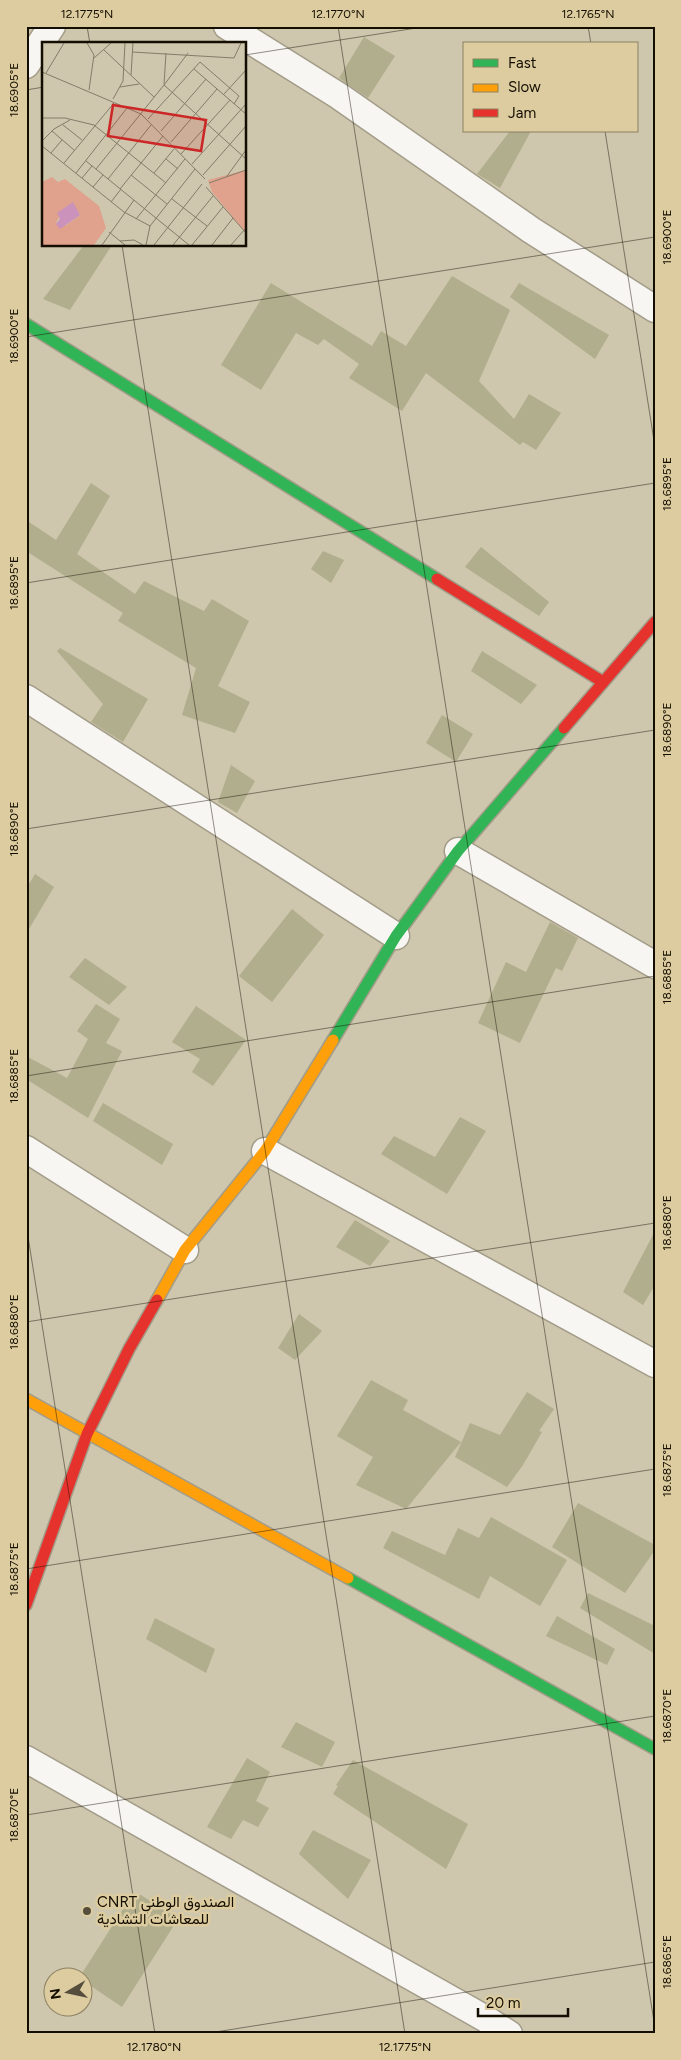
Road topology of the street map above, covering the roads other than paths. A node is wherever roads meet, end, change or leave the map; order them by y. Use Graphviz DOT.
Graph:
graph roads {
  1 [pos="52,26"];
  2 [pos="227,26"];
  3 [pos="26,65"];
  4 [pos="655,310"];
  5 [pos="26,324"];
  6 [pos="655,622"];
  7 [pos="603,682"];
  8 [pos="26,698"];
  9 [pos="458,851"];
  10 [pos="396,936"];
  11 [pos="655,965"];
  12 [pos="26,1149"];
  13 [pos="265,1151"];
  14 [pos="185,1250"];
  15 [pos="655,1364"];
  16 [pos="26,1399"];
  17 [pos="87,1434"];
  18 [pos="26,1605"];
  19 [pos="655,1749"];
  20 [pos="26,1759"];
  21 [pos="509,2034"];
  1 -- 3 [label="street"];
  2 -- 4 [label="street"];
  5 -- 7 [label="main road"];
  6 -- 7 [label="main road"];
  7 -- 9 [label="main road"];
  8 -- 10 [label="street"];
  9 -- 10 [label="main road"];
  9 -- 11 [label="street"];
  10 -- 13 [label="main road"];
  12 -- 14 [label="street"];
  13 -- 14 [label="main road"];
  13 -- 15 [label="street"];
  14 -- 17 [label="main road"];
  16 -- 17 [label="main road"];
  17 -- 18 [label="main road"];
  17 -- 19 [label="main road"];
  20 -- 21 [label="street"];
}
